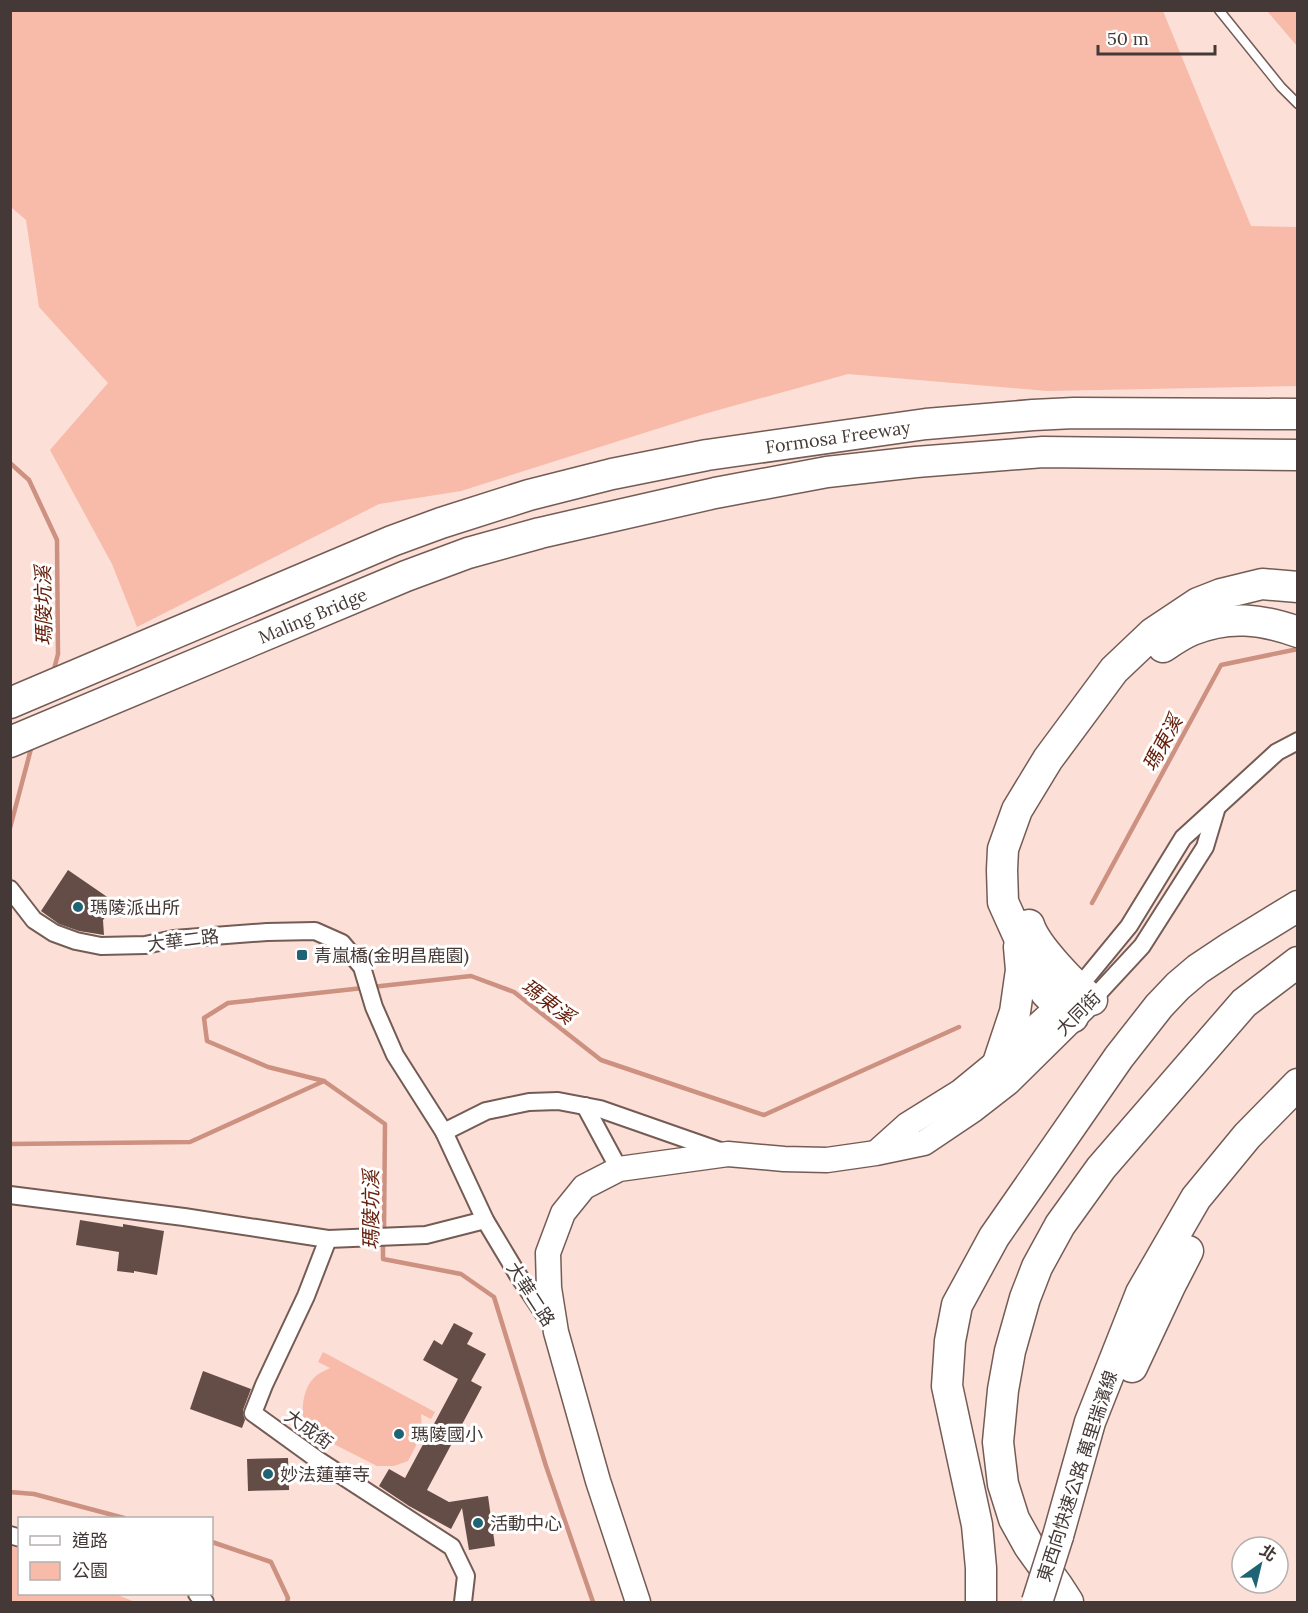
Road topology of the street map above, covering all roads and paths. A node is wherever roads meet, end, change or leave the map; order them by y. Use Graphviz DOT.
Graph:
graph roads {
  1 [pos="1219,10"];
  2 [pos="1298,104"];
  3 [pos="1298,414"];
  4 [pos="1298,455"];
  5 [pos="624,513"];
  6 [pos="392,541"];
  7 [pos="1298,587"];
  8 [pos="1298,632"];
  9 [pos="10,703"];
  10 [pos="1298,741"];
  11 [pos="10,742"];
  12 [pos="1217,807"];
  13 [pos="10,889"];
  14 [pos="1298,906"];
  15 [pos="1018,938"];
  16 [pos="1298,962"];
  17 [pos="1075,1003"];
  18 [pos="999,1060"];
  19 [pos="1298,1084"];
  20 [pos="585,1106"];
  21 [pos="1298,1113"];
  22 [pos="444,1132"];
  23 [pos="876,1153"];
  24 [pos="728,1154"];
  25 [pos="619,1169"];
  26 [pos="10,1195"];
  27 [pos="485,1220"];
  28 [pos="328,1239"];
  29 [pos="556,1332"];
  30 [pos="463,1602"];
  31 [pos="638,1602"];
  32 [pos="981,1602"];
  33 [pos="1037,1602"];
  34 [pos="1059,1602"];
  35 [pos="1068,1602"];
  1 -- 2 [label="lane"];
  3 -- 6 [label="highway, Formosa Freeway"];
  4 -- 5 [label="highway, Formosa Freeway"];
  5 -- 11 [label="highway, Maling Bridge"];
  6 -- 9 [label="highway, Maling Bridge"];
  7 -- 15 [label="highway"];
  8 -- 17 [label="highway"];
  10 -- 12 [label="street, 大同街"];
  12 -- 17 [label="street, 大同街"];
  12 -- 17 [label="street, 大同街"];
  13 -- 22 [label="street, 大華二路"];
  14 -- 32 [label="highway"];
  15 -- 17 [label="highway"];
  15 -- 18 [label="highway"];
  16 -- 35 [label="highway"];
  17 -- 18 [label="street, 大同街"];
  17 -- 23 [label="street, 大同街"];
  18 -- 23 [label="street, 大同街"];
  19 -- 33 [label="highway, 東西向快速公路 萬里瑞濱線, bridge"];
  20 -- 22 [label="street"];
  20 -- 24 [label="street"];
  20 -- 25 [label="street"];
  21 -- 34 [label="highway, 東西向快速公路 萬里瑞濱線"];
  22 -- 27 [label="street, 大華二路"];
  23 -- 24 [label="street, 大同街"];
  24 -- 25 [label="street, 大同街"];
  25 -- 29 [label="street, 大同街"];
  26 -- 28 [label="street"];
  27 -- 28 [label="street"];
  27 -- 29 [label="street, 大華二路"];
  28 -- 30 [label="street, 大成街"];
  29 -- 31 [label="street, 大華二路"];
}
